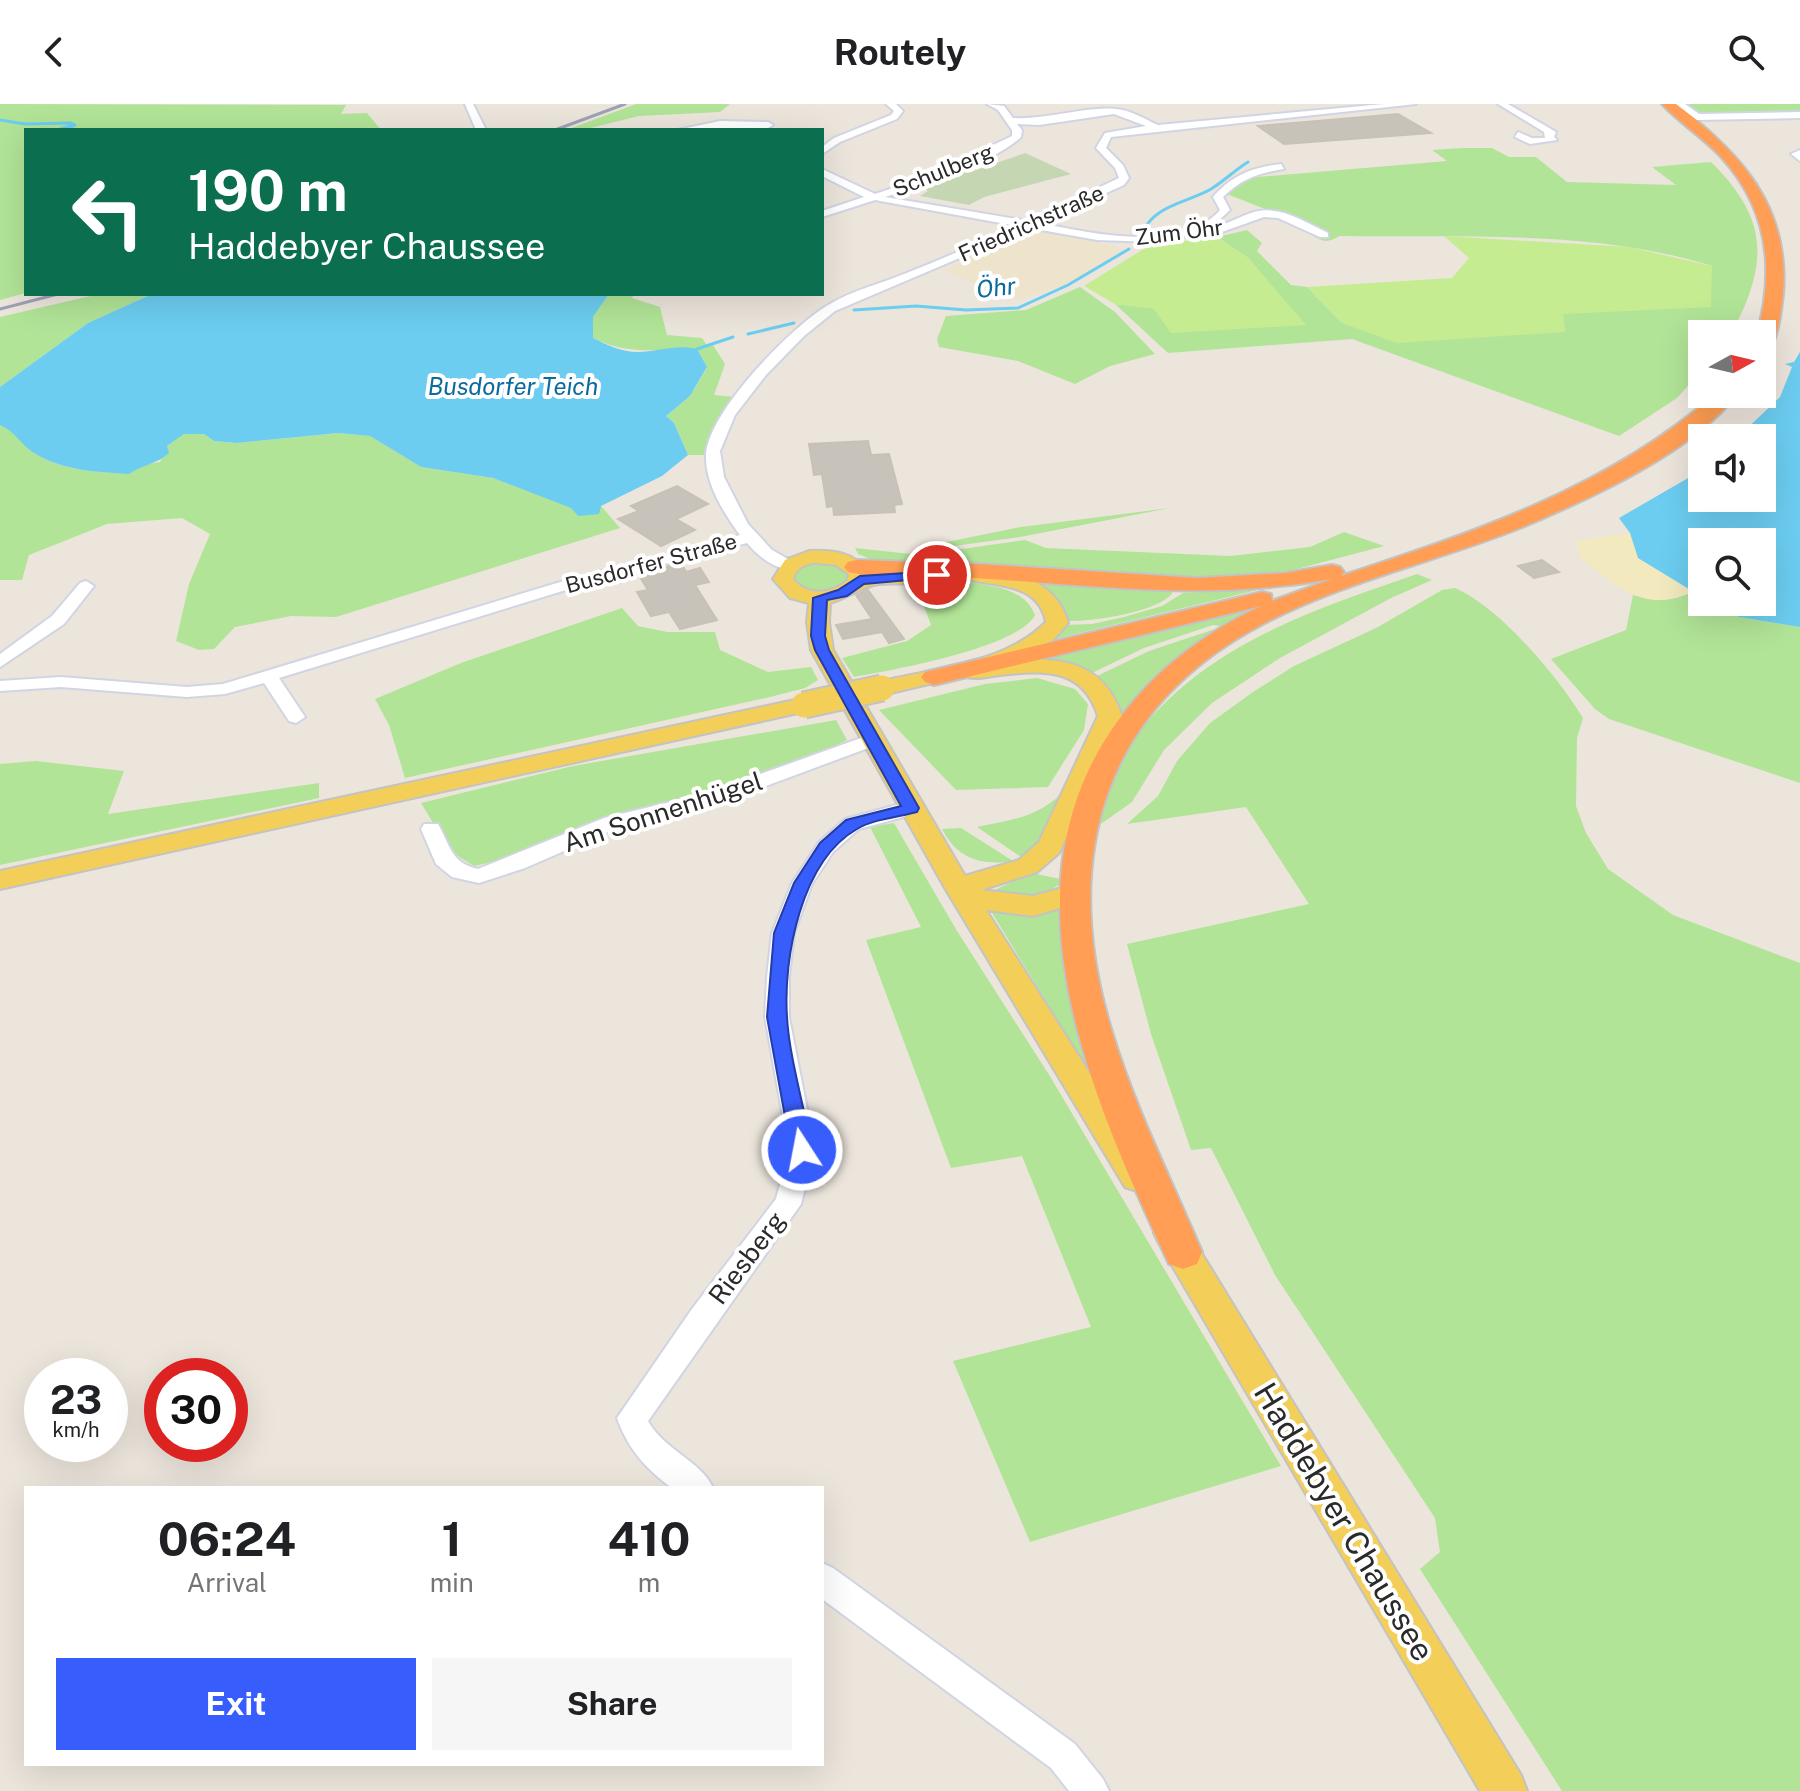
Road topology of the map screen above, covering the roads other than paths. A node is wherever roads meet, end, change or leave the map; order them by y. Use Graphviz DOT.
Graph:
graph roads {
  1 [pos="469,104"];
  2 [pos="890,104"];
  3 [pos="996,104"];
  4 [pos="1277,104"];
  5 [pos="1412,104"];
  6 [pos="1502,104"];
  7 [pos="1658,104"];
  8 [pos="1668,104"];
  9 [pos="1679,104"];
  10 [pos="1300,115"];
  11 [pos="1800,115"];
  12 [pos="1011,121"];
  13 [pos="770,123"];
  14 [pos="480,128"];
  15 [pos="695,128"];
  16 [pos="1156,128"];
  17 [pos="1697,130"];
  18 [pos="1547,134"];
  19 [pos="824,150"];
  20 [pos="1281,167"];
  21 [pos="824,173"];
  22 [pos="877,196"];
  23 [pos="824,213"];
  24 [pos="1030,225"];
  25 [pos="1197,230"];
  26 [pos="1324,235"];
  27 [pos="826,311"];
  28 [pos="1763,320"];
  29 [pos="1776,323"];
  30 [pos="1697,408"];
  31 [pos="1713,408"];
  32 [pos="749,538"];
  33 [pos="789,566"];
  34 [pos="1363,571"];
  35 [pos="856,575"];
  36 [pos="86,586"];
  37 [pos="820,598"];
  38 [pos="0,662"];
  39 [pos="278,674"];
  40 [pos="934,677"];
  41 [pos="0,686"];
  42 [pos="296,717"];
  43 [pos="872,740"];
  44 [pos="911,808"];
  45 [pos="431,829"];
  46 [pos="0,880"];
  47 [pos="961,893"];
  48 [pos="1073,894"];
  49 [pos="1183,1252"];
  50 [pos="696,1486"];
  51 [pos="824,1580"];
  52 [pos="1091,1791"];
  53 [pos="1505,1791"];
  1 -- 14 [label="street"];
  2 -- 19 [label="street"];
  3 -- 12 [label="street, Schulberg"];
  4 -- 10 [label="street"];
  5 -- 10 [label="street, Friedrichstraße"];
  6 -- 18 [label="street"];
  7 -- 17 [label="highway"];
  8 -- 17 [label="highway"];
  9 -- 11 [label="street"];
  10 -- 16 [label="street, Friedrichstraße"];
  12 -- 16 [label="street"];
  12 -- 22 [label="street, Schulberg"];
  13 -- 15 [label="street"];
  16 -- 24 [label="street, Friedrichstraße"];
  17 -- 28 [label="highway"];
  17 -- 29 [label="highway"];
  20 -- 25 [label="street"];
  21 -- 22 [label="street, Zum Öhr"];
  22 -- 23 [label="street"];
  22 -- 24 [label="street, Zum Öhr"];
  24 -- 25 [label="street, Zum Öhr"];
  24 -- 27 [label="street, Friedrichstraße"];
  25 -- 26 [label="street, Zum Öhr"];
  27 -- 32 [label="street, Busdorfer Straße"];
  30 -- 34 [label="highway"];
  31 -- 34 [label="highway"];
  32 -- 33 [label="street"];
  32 -- 39 [label="street, Busdorfer Straße"];
  33 -- 35 [label="main road"];
  33 -- 37 [label="main road"];
  34 -- 35 [label="highway"];
  34 -- 40 [label="highway"];
  34 -- 48 [label="highway"];
  35 -- 37 [label="main road"];
  35 -- 40 [label="main road"];
  36 -- 38 [label="street"];
  37 -- 43 [label="main road"];
  39 -- 41 [label="street, Busdorfer Straße"];
  39 -- 42 [label="street"];
  40 -- 46 [label="main road, bridge"];
  40 -- 47 [label="main road"];
  43 -- 44 [label="main road, Haddebyer Chaussee"];
  43 -- 45 [label="street, Am Sonnenhügel"];
  44 -- 47 [label="main road, Haddebyer Chaussee"];
  44 -- 50 [label="street, Riesberg"];
  47 -- 48 [label="main road"];
  47 -- 49 [label="main road, Haddebyer Chaussee"];
  48 -- 49 [label="highway"];
  49 -- 53 [label="main road, Haddebyer Chaussee"];
  51 -- 52 [label="street"];
}
